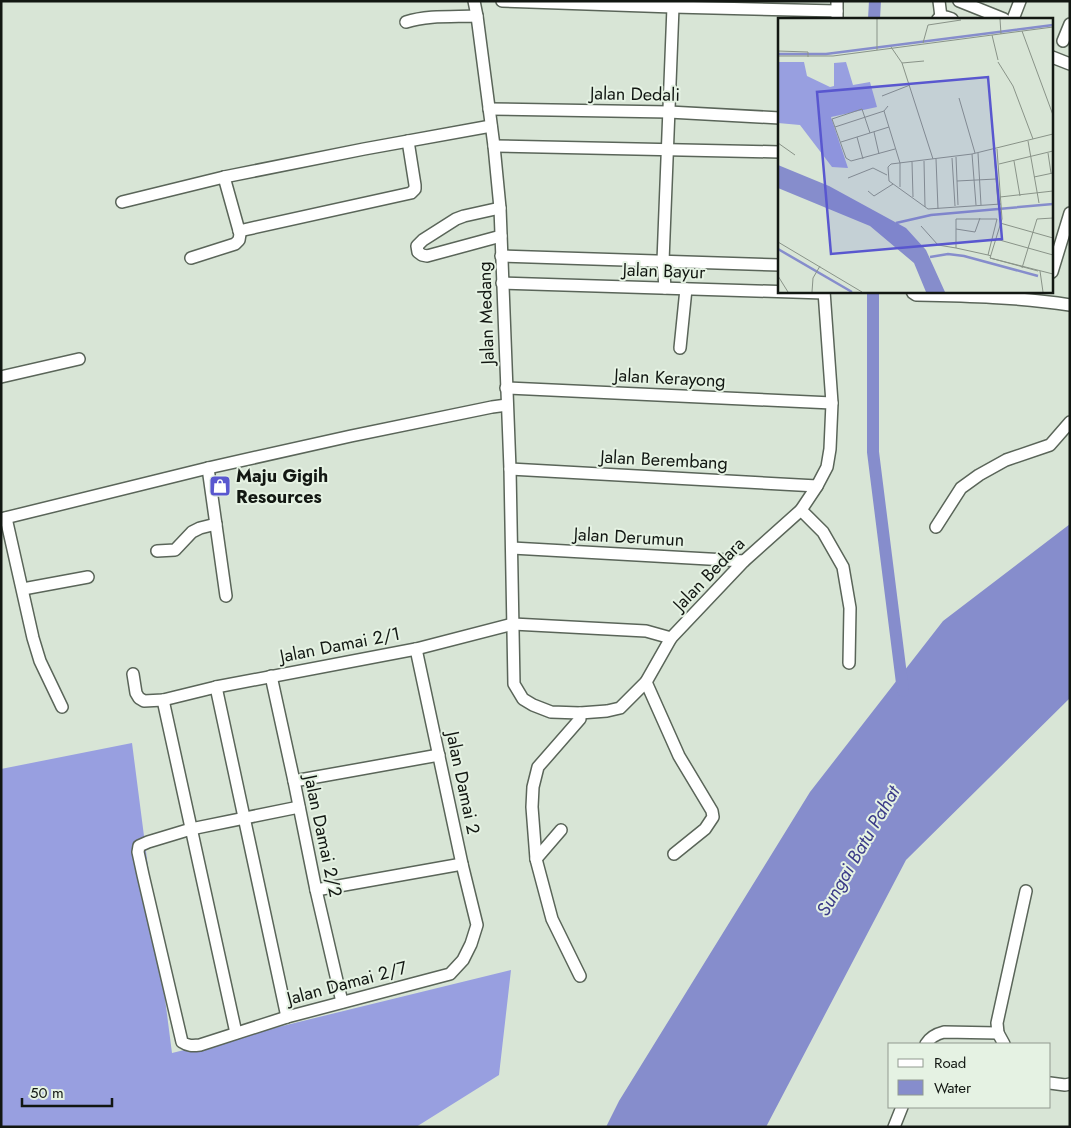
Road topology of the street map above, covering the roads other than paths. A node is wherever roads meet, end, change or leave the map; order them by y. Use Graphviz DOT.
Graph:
graph roads {
  1 [pos="474,1"];
  2 [pos="502,1"];
  3 [pos="939,1"];
  4 [pos="1020,1"];
  5 [pos="963,2"];
  6 [pos="673,7"];
  7 [pos="837,10"];
  8 [pos="477,16"];
  9 [pos="944,18"];
  10 [pos="1002,18"];
  11 [pos="1013,18"];
  12 [pos="406,22"];
  13 [pos="1070,24"];
  14 [pos="1062,41"];
  15 [pos="1054,59"];
  16 [pos="1070,64"];
  17 [pos="489,109"];
  18 [pos="669,112"];
  19 [pos="778,118"];
  20 [pos="491,126"];
  21 [pos="408,141"];
  22 [pos="494,146"];
  23 [pos="668,150"];
  24 [pos="778,152"];
  25 [pos="224,177"];
  26 [pos="122,202"];
  27 [pos="500,208"];
  28 [pos="1070,213"];
  29 [pos="239,231"];
  30 [pos="501,236"];
  31 [pos="501,256"];
  32 [pos="191,258"];
  33 [pos="663,261"];
  34 [pos="778,265"];
  35 [pos="1054,265"];
  36 [pos="502,283"];
  37 [pos="665,288"];
  38 [pos="686,289"];
  39 [pos="778,291"];
  40 [pos="824,292"];
  41 [pos="912,292"];
  42 [pos="980,294"];
  43 [pos="1045,296"];
  44 [pos="1070,305"];
  45 [pos="680,348"];
  46 [pos="79,359"];
  47 [pos="1,377"];
  48 [pos="506,388"];
  49 [pos="832,403"];
  50 [pos="507,405"];
  51 [pos="1070,422"];
  52 [pos="208,468"];
  53 [pos="510,468"];
  54 [pos="817,486"];
  55 [pos="801,510"];
  56 [pos="4,519"];
  57 [pos="216,524"];
  58 [pos="936,527"];
  59 [pos="512,548"];
  60 [pos="157,551"];
  61 [pos="744,561"];
  62 [pos="88,578"];
  63 [pos="23,588"];
  64 [pos="226,596"];
  65 [pos="513,624"];
  66 [pos="671,638"];
  67 [pos="416,649"];
  68 [pos="849,663"];
  69 [pos="133,674"];
  70 [pos="271,676"];
  71 [pos="646,682"];
  72 [pos="216,687"];
  73 [pos="163,700"];
  74 [pos="62,707"];
  75 [pos="580,713"];
  76 [pos="439,755"];
  77 [pos="294,781"];
  78 [pos="299,807"];
  79 [pos="244,818"];
  80 [pos="191,830"];
  81 [pos="561,830"];
  82 [pos="674,854"];
  83 [pos="536,860"];
  84 [pos="462,864"];
  85 [pos="316,890"];
  86 [pos="1026,891"];
  87 [pos="477,925"];
  88 [pos="580,976"];
  89 [pos="342,1002"];
  90 [pos="288,1017"];
  91 [pos="236,1033"];
  92 [pos="998,1033"];
  93 [pos="926,1043"];
  94 [pos="1003,1043"];
  95 [pos="1051,1083"];
  96 [pos="1070,1084"];
  97 [pos="902,1108"];
  98 [pos="894,1127"];
  1 -- 8 [label="street, Jalan Medang"];
  2 -- 6 [label="street"];
  3 -- 9 [label="street"];
  4 -- 11 [label="street"];
  5 -- 10 [label="street"];
  6 -- 7 [label="street"];
  6 -- 18 [label="street"];
  8 -- 12 [label="street"];
  8 -- 17 [label="street, Jalan Medang"];
  13 -- 14 [label="street"];
  15 -- 16 [label="street"];
  17 -- 18 [label="street, Jalan Dedali"];
  17 -- 20 [label="street, Jalan Medang"];
  18 -- 19 [label="street, Jalan Dedali"];
  18 -- 23 [label="street"];
  20 -- 21 [label="street"];
  20 -- 22 [label="street, Jalan Medang"];
  21 -- 25 [label="street"];
  21 -- 29 [label="street"];
  22 -- 23 [label="street"];
  22 -- 27 [label="street, Jalan Medang"];
  23 -- 24 [label="street"];
  23 -- 33 [label="street"];
  25 -- 26 [label="street"];
  25 -- 29 [label="street"];
  27 -- 30 [label="street, Jalan Medang"];
  27 -- 30 [label="street"];
  28 -- 35 [label="street"];
  29 -- 32 [label="street"];
  30 -- 31 [label="street, Jalan Medang"];
  31 -- 33 [label="street, Jalan Bayur"];
  31 -- 36 [label="street, Jalan Medang"];
  33 -- 34 [label="street, Jalan Bayur"];
  33 -- 37 [label="street"];
  36 -- 37 [label="street, Jalan Bayur"];
  36 -- 48 [label="street, Jalan Medang"];
  37 -- 38 [label="street, Jalan Bayur"];
  38 -- 39 [label="street, Jalan Bayur"];
  38 -- 45 [label="street"];
  40 -- 49 [label="street, Jalan Bedara"];
  41 -- 42 [label="street"];
  42 -- 43 [label="street"];
  43 -- 44 [label="street"];
  46 -- 47 [label="street"];
  48 -- 49 [label="street, Jalan Kerayong"];
  48 -- 50 [label="street, Jalan Medang"];
  49 -- 54 [label="street, Jalan Bedara"];
  50 -- 52 [label="street"];
  50 -- 53 [label="street, Jalan Medang"];
  51 -- 58 [label="street"];
  52 -- 56 [label="street"];
  52 -- 57 [label="street"];
  53 -- 54 [label="street, Jalan Berembang"];
  53 -- 59 [label="street, Jalan Medang"];
  54 -- 55 [label="street, Jalan Bedara"];
  55 -- 61 [label="street, Jalan Bedara"];
  55 -- 68 [label="street"];
  56 -- 63 [label="street"];
  57 -- 60 [label="street"];
  57 -- 64 [label="street"];
  59 -- 61 [label="street, Jalan Derumun"];
  59 -- 65 [label="street, Jalan Medang"];
  61 -- 66 [label="street, Jalan Bedara"];
  62 -- 63 [label="street"];
  63 -- 74 [label="street"];
  65 -- 66 [label="street, Jalan Damai 2/1"];
  65 -- 67 [label="street, Jalan Damai 2/1"];
  65 -- 75 [label="street, Jalan Bedara"];
  66 -- 71 [label="street, Jalan Bedara"];
  67 -- 70 [label="street, Jalan Damai 2/1"];
  67 -- 76 [label="street, Jalan Damai 2"];
  69 -- 73 [label="street, Jalan Damai 2/1"];
  70 -- 72 [label="street, Jalan Damai 2/1"];
  70 -- 77 [label="street, Jalan Damai 2/2"];
  71 -- 75 [label="street, Jalan Bedara"];
  71 -- 82 [label="street"];
  72 -- 73 [label="street, Jalan Damai 2/1"];
  72 -- 79 [label="street"];
  73 -- 80 [label="street"];
  75 -- 83 [label="street"];
  76 -- 77 [label="street"];
  76 -- 84 [label="street, Jalan Damai 2"];
  77 -- 78 [label="street, Jalan Damai 2/2"];
  78 -- 79 [label="street"];
  78 -- 85 [label="street, Jalan Damai 2/2"];
  79 -- 80 [label="street"];
  79 -- 90 [label="street"];
  80 -- 91 [label="street"];
  80 -- 91 [label="street, Jalan Damai 2/7"];
  81 -- 83 [label="street"];
  83 -- 88 [label="street"];
  84 -- 85 [label="street"];
  84 -- 87 [label="street, Jalan Damai 2"];
  85 -- 89 [label="street, Jalan Damai 2/2"];
  86 -- 92 [label="street"];
  87 -- 89 [label="street, Jalan Damai 2/7"];
  89 -- 90 [label="street, Jalan Damai 2/7"];
  90 -- 91 [label="street, Jalan Damai 2/7"];
  92 -- 93 [label="street"];
  92 -- 94 [label="street"];
  95 -- 96 [label="street"];
  97 -- 98 [label="street"];
}
